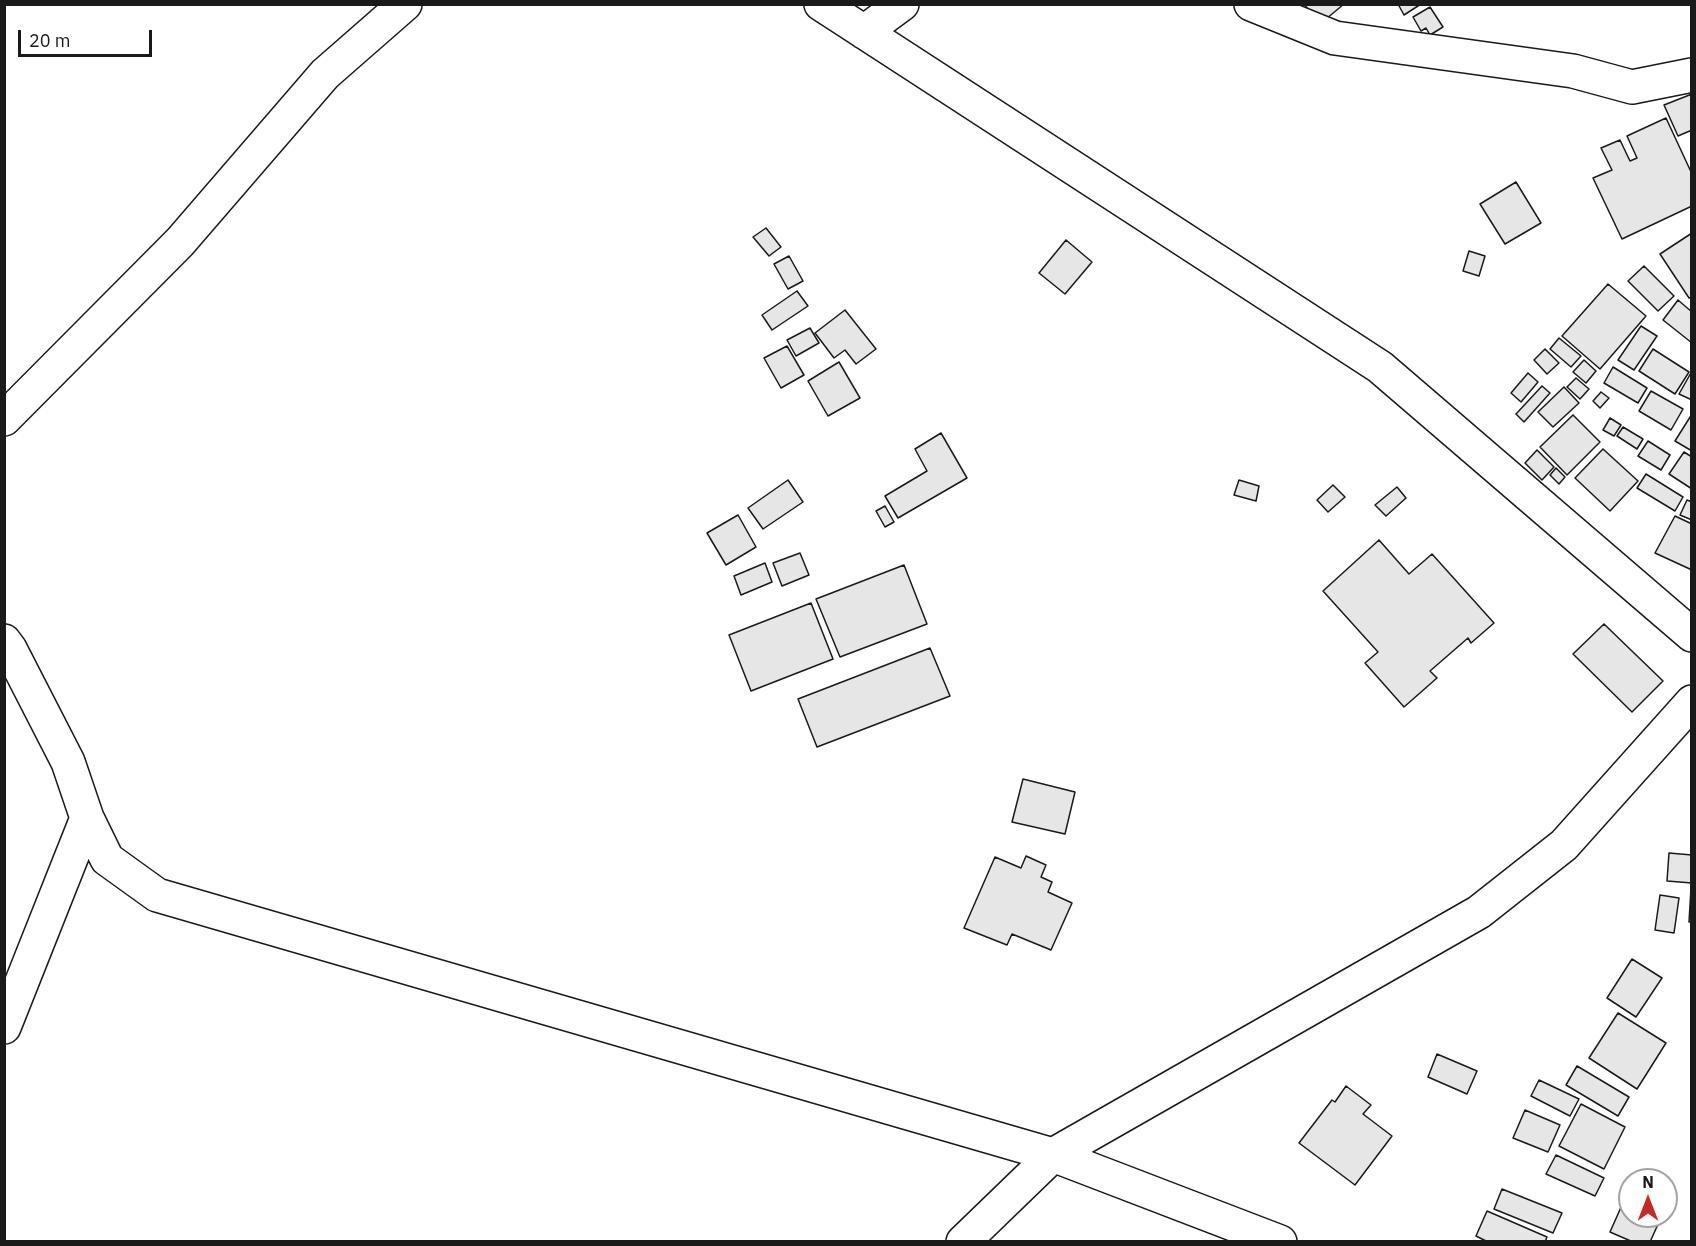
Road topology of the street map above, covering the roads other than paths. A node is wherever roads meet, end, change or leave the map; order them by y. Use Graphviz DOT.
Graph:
graph roads {
  1 [pos="405,4"];
  2 [pos="820,4"];
  3 [pos="902,4"];
  4 [pos="1251,4"];
  5 [pos="864,32"];
  6 [pos="1692,75"];
  7 [pos="4,419"];
  8 [pos="1692,635"];
  9 [pos="6,647"];
  10 [pos="1692,702"];
  11 [pos="87,818"];
  12 [pos="4,1027"];
  13 [pos="1053,1155"];
  14 [pos="963,1242"];
  15 [pos="1280,1242"];
  1 -- 7 [label="street"];
  2 -- 5 [label="street"];
  3 -- 5 [label="street"];
  4 -- 6 [label="street"];
  5 -- 8 [label="street"];
  9 -- 11 [label="street"];
  10 -- 13 [label="street"];
  11 -- 12 [label="street"];
  11 -- 13 [label="street"];
  13 -- 14 [label="street"];
  13 -- 15 [label="street"];
}
